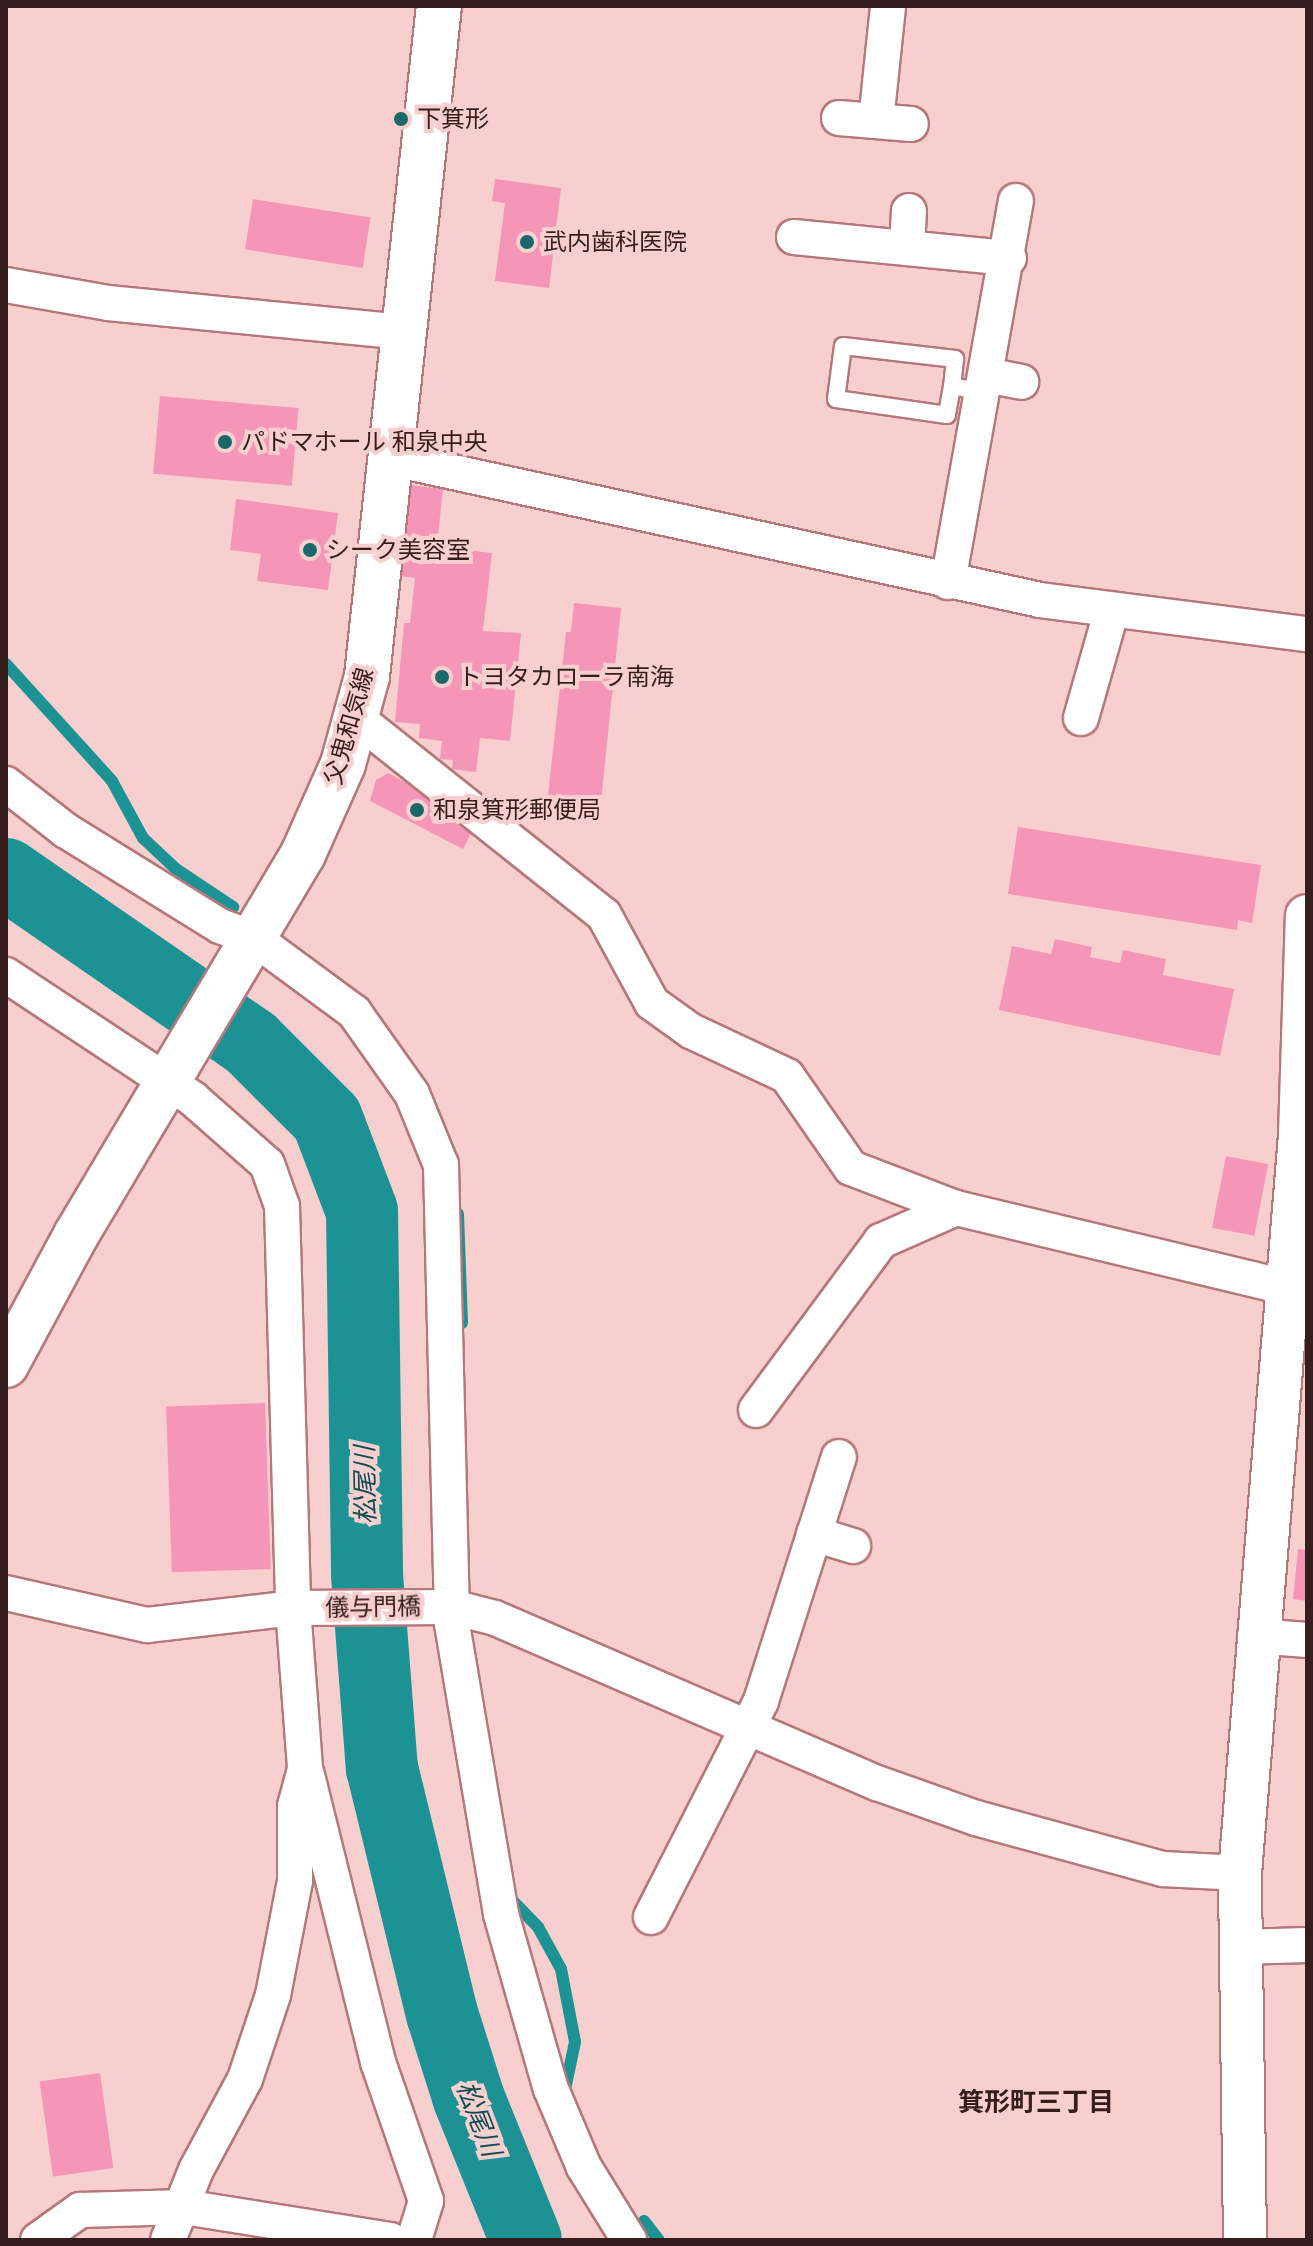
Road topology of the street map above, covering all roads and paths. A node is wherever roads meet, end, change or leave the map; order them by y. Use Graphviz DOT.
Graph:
graph roads {
  1 [pos="439,6"];
  2 [pos="888,6"];
  3 [pos="839,118"];
  4 [pos="876,121"];
  5 [pos="911,124"];
  6 [pos="1016,201"];
  7 [pos="909,211"];
  8 [pos="794,237"];
  9 [pos="907,248"];
  10 [pos="1009,258"];
  11 [pos="6,285"];
  12 [pos="403,332"];
  13 [pos="1021,382"];
  14 [pos="974,385"];
  15 [pos="389,458"];
  16 [pos="948,582"];
  17 [pos="1112,609"];
  18 [pos="1307,634"];
  19 [pos="355,717"];
  20 [pos="1081,718"];
  21 [pos="6,784"];
  22 [pos="1307,916"];
  23 [pos="249,950"];
  24 [pos="6,975"];
  25 [pos="173,1076"];
  26 [pos="956,1208"];
  27 [pos="1286,1287"];
  28 [pos="6,1365"];
  29 [pos="756,1410"];
  30 [pos="839,1457"];
  31 [pos="814,1534"];
  32 [pos="853,1546"];
  33 [pos="6,1593"];
  34 [pos="447,1606"];
  35 [pos="299,1608"];
  36 [pos="1255,1636"];
  37 [pos="1307,1640"];
  38 [pos="747,1725"];
  39 [pos="305,1769"];
  40 [pos="1240,1873"];
  41 [pos="651,1917"];
  42 [pos="1307,1945"];
  43 [pos="1239,1947"];
  44 [pos="184,2207"];
  45 [pos="38,2240"];
  46 [pos="168,2240"];
  47 [pos="390,2240"];
  48 [pos="414,2240"];
  49 [pos="629,2240"];
  50 [pos="1245,2240"];
  1 -- 12 [label="main road, 父鬼和気線"];
  2 -- 4 [label="street"];
  3 -- 4 [label="street"];
  4 -- 5 [label="street"];
  6 -- 10 [label="street"];
  7 -- 9 [label="street"];
  8 -- 9 [label="street"];
  9 -- 10 [label="street"];
  10 -- 14 [label="street"];
  11 -- 12 [label="street"];
  12 -- 15 [label="main road, 父鬼和気線"];
  13 -- 14 [label="street"];
  14 -- 14 [label="lane"];
  14 -- 16 [label="street"];
  15 -- 16 [label="street"];
  15 -- 19 [label="main road, 父鬼和気線"];
  16 -- 17 [label="street"];
  17 -- 18 [label="street"];
  17 -- 20 [label="street"];
  19 -- 23 [label="main road, 父鬼和気線"];
  19 -- 26 [label="street"];
  21 -- 23 [label="street"];
  22 -- 27 [label="street"];
  23 -- 25 [label="main road, 父鬼和気線"];
  23 -- 34 [label="street"];
  24 -- 25 [label="street"];
  25 -- 28 [label="main road, 父鬼和気線"];
  25 -- 35 [label="street"];
  26 -- 27 [label="street"];
  26 -- 29 [label="street"];
  27 -- 36 [label="street"];
  30 -- 31 [label="street"];
  31 -- 32 [label="street"];
  31 -- 38 [label="street"];
  33 -- 35 [label="street, 儀与門橋"];
  34 -- 35 [label="street, 儀与門橋"];
  34 -- 38 [label="street, 儀与門橋"];
  34 -- 49 [label="street"];
  35 -- 39 [label="street"];
  36 -- 37 [label="street"];
  36 -- 40 [label="street"];
  38 -- 40 [label="street, 儀与門橋"];
  38 -- 41 [label="street"];
  39 -- 44 [label="street"];
  39 -- 48 [label="street"];
  40 -- 43 [label="street"];
  42 -- 43 [label="street"];
  43 -- 50 [label="street"];
  44 -- 45 [label="street"];
  44 -- 46 [label="street"];
  44 -- 47 [label="street"];
}
